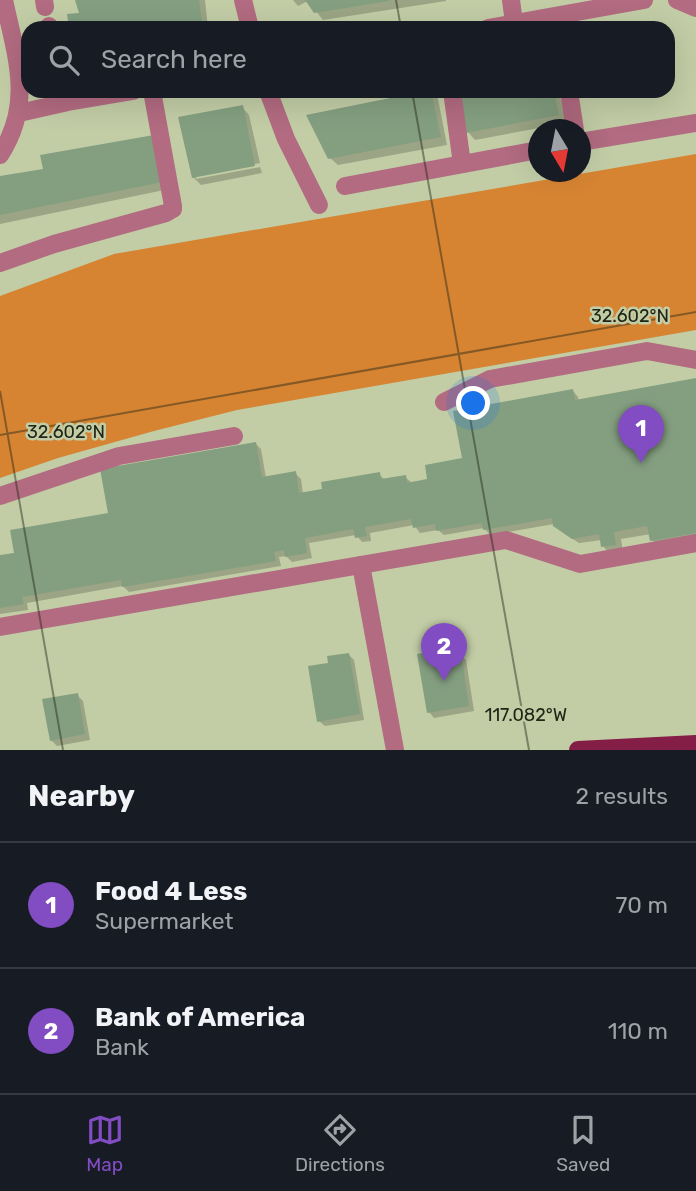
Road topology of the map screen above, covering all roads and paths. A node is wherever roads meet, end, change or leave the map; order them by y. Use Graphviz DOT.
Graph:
graph roads {
  1 [pos="5,0"];
  2 [pos="243,0"];
  3 [pos="511,0"];
  4 [pos="644,0"];
  5 [pos="677,0"];
  6 [pos="696,8"];
  7 [pos="248,21"];
  8 [pos="514,21"];
  9 [pos="562,21"];
  10 [pos="61,98"];
  11 [pos="153,98"];
  12 [pos="271,98"];
  13 [pos="453,98"];
  14 [pos="570,98"];
  15 [pos="19,113"];
  16 [pos="573,119"];
  17 [pos="696,123"];
  18 [pos="591,140"];
  19 [pos="528,152"];
  20 [pos="0,155"];
  21 [pos="463,164"];
  22 [pos="345,186"];
  23 [pos="319,205"];
  24 [pos="0,263"];
  25 [pos="696,359"];
  26 [pos="444,402"];
  27 [pos="234,436"];
  28 [pos="0,496"];
  29 [pos="696,544"];
  30 [pos="361,565"];
  31 [pos="0,627"];
  32 [pos="696,744"];
  33 [pos="395,750"];
  34 [pos="578,750"];
  1 -- 15 [label="street"];
  2 -- 7 [label="street"];
  3 -- 8 [label="street"];
  4 -- 9 [label="street"];
  5 -- 6 [label="street"];
  10 -- 15 [label="street"];
  11 -- 24 [label="street"];
  12 -- 23 [label="street"];
  13 -- 21 [label="street"];
  14 -- 16 [label="street"];
  15 -- 20 [label="street"];
  17 -- 18 [label="street"];
  19 -- 21 [label="street"];
  21 -- 22 [label="street"];
  25 -- 26 [label="street"];
  27 -- 28 [label="street"];
  29 -- 30 [label="street"];
  30 -- 31 [label="street"];
  30 -- 33 [label="street"];
  32 -- 34 [label="main road"];
}
